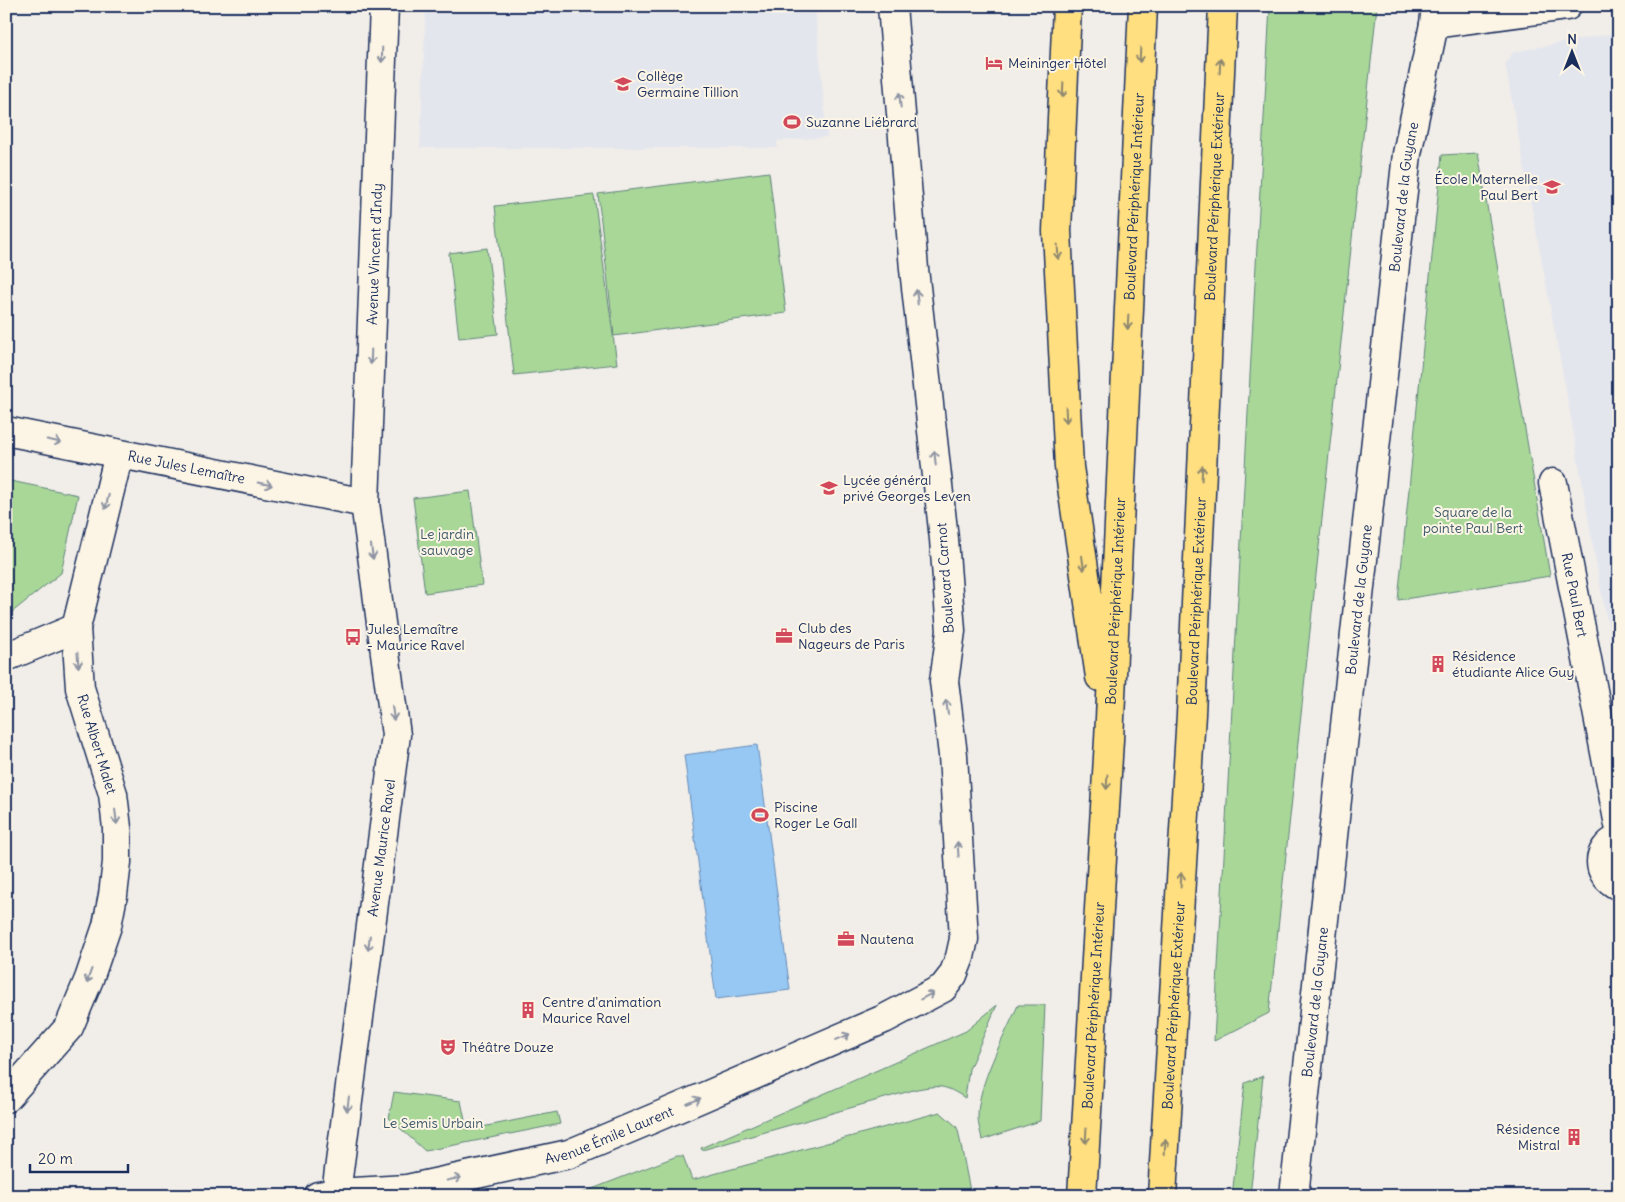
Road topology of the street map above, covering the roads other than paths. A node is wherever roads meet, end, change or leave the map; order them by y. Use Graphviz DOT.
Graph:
graph roads {
  1 [pos="384,6"];
  2 [pos="892,6"];
  3 [pos="1067,6"];
  4 [pos="1143,6"];
  5 [pos="1223,6"];
  6 [pos="1567,6"];
  7 [pos="1435,15"];
  8 [pos="6,431"];
  9 [pos="119,454"];
  10 [pos="1553,483"];
  11 [pos="365,503"];
  12 [pos="76,628"];
  13 [pos="6,657"];
  14 [pos="1109,740"];
  15 [pos="1619,825"];
  16 [pos="1619,838"];
  17 [pos="1619,886"];
  18 [pos="884,1019"];
  19 [pos="6,1098"];
  20 [pos="327,1194"];
  21 [pos="1082,1196"];
  22 [pos="1162,1196"];
  23 [pos="1294,1196"];
  1 -- 11 [label="street, Avenue Vincent d'Indy, one-way"];
  18 -- 2 [label="street, Boulevard Carnot, one-way"];
  3 -- 14 [label="highway, one-way"];
  4 -- 14 [label="highway, Boulevard Périphérique Intérieur, one-way"];
  22 -- 5 [label="highway, Boulevard Périphérique Extérieur, one-way"];
  6 -- 7 [label="street"];
  7 -- 23 [label="street, Boulevard de la Guyane"];
  8 -- 9 [label="street, Rue Jules Lemaître, one-way"];
  9 -- 11 [label="street, Rue Jules Lemaître, one-way"];
  9 -- 12 [label="street, Rue Albert Malet, one-way"];
  10 -- 15 [label="street, Rue Paul Bert"];
  11 -- 20 [label="street, Avenue Maurice Ravel, one-way"];
  12 -- 13 [label="street"];
  12 -- 19 [label="street, Rue Albert Malet, one-way"];
  14 -- 21 [label="highway, Boulevard Périphérique Intérieur, one-way"];
  16 -- 17 [label="street"];
  20 -- 18 [label="street, Avenue Émile Laurent, one-way"];
}
